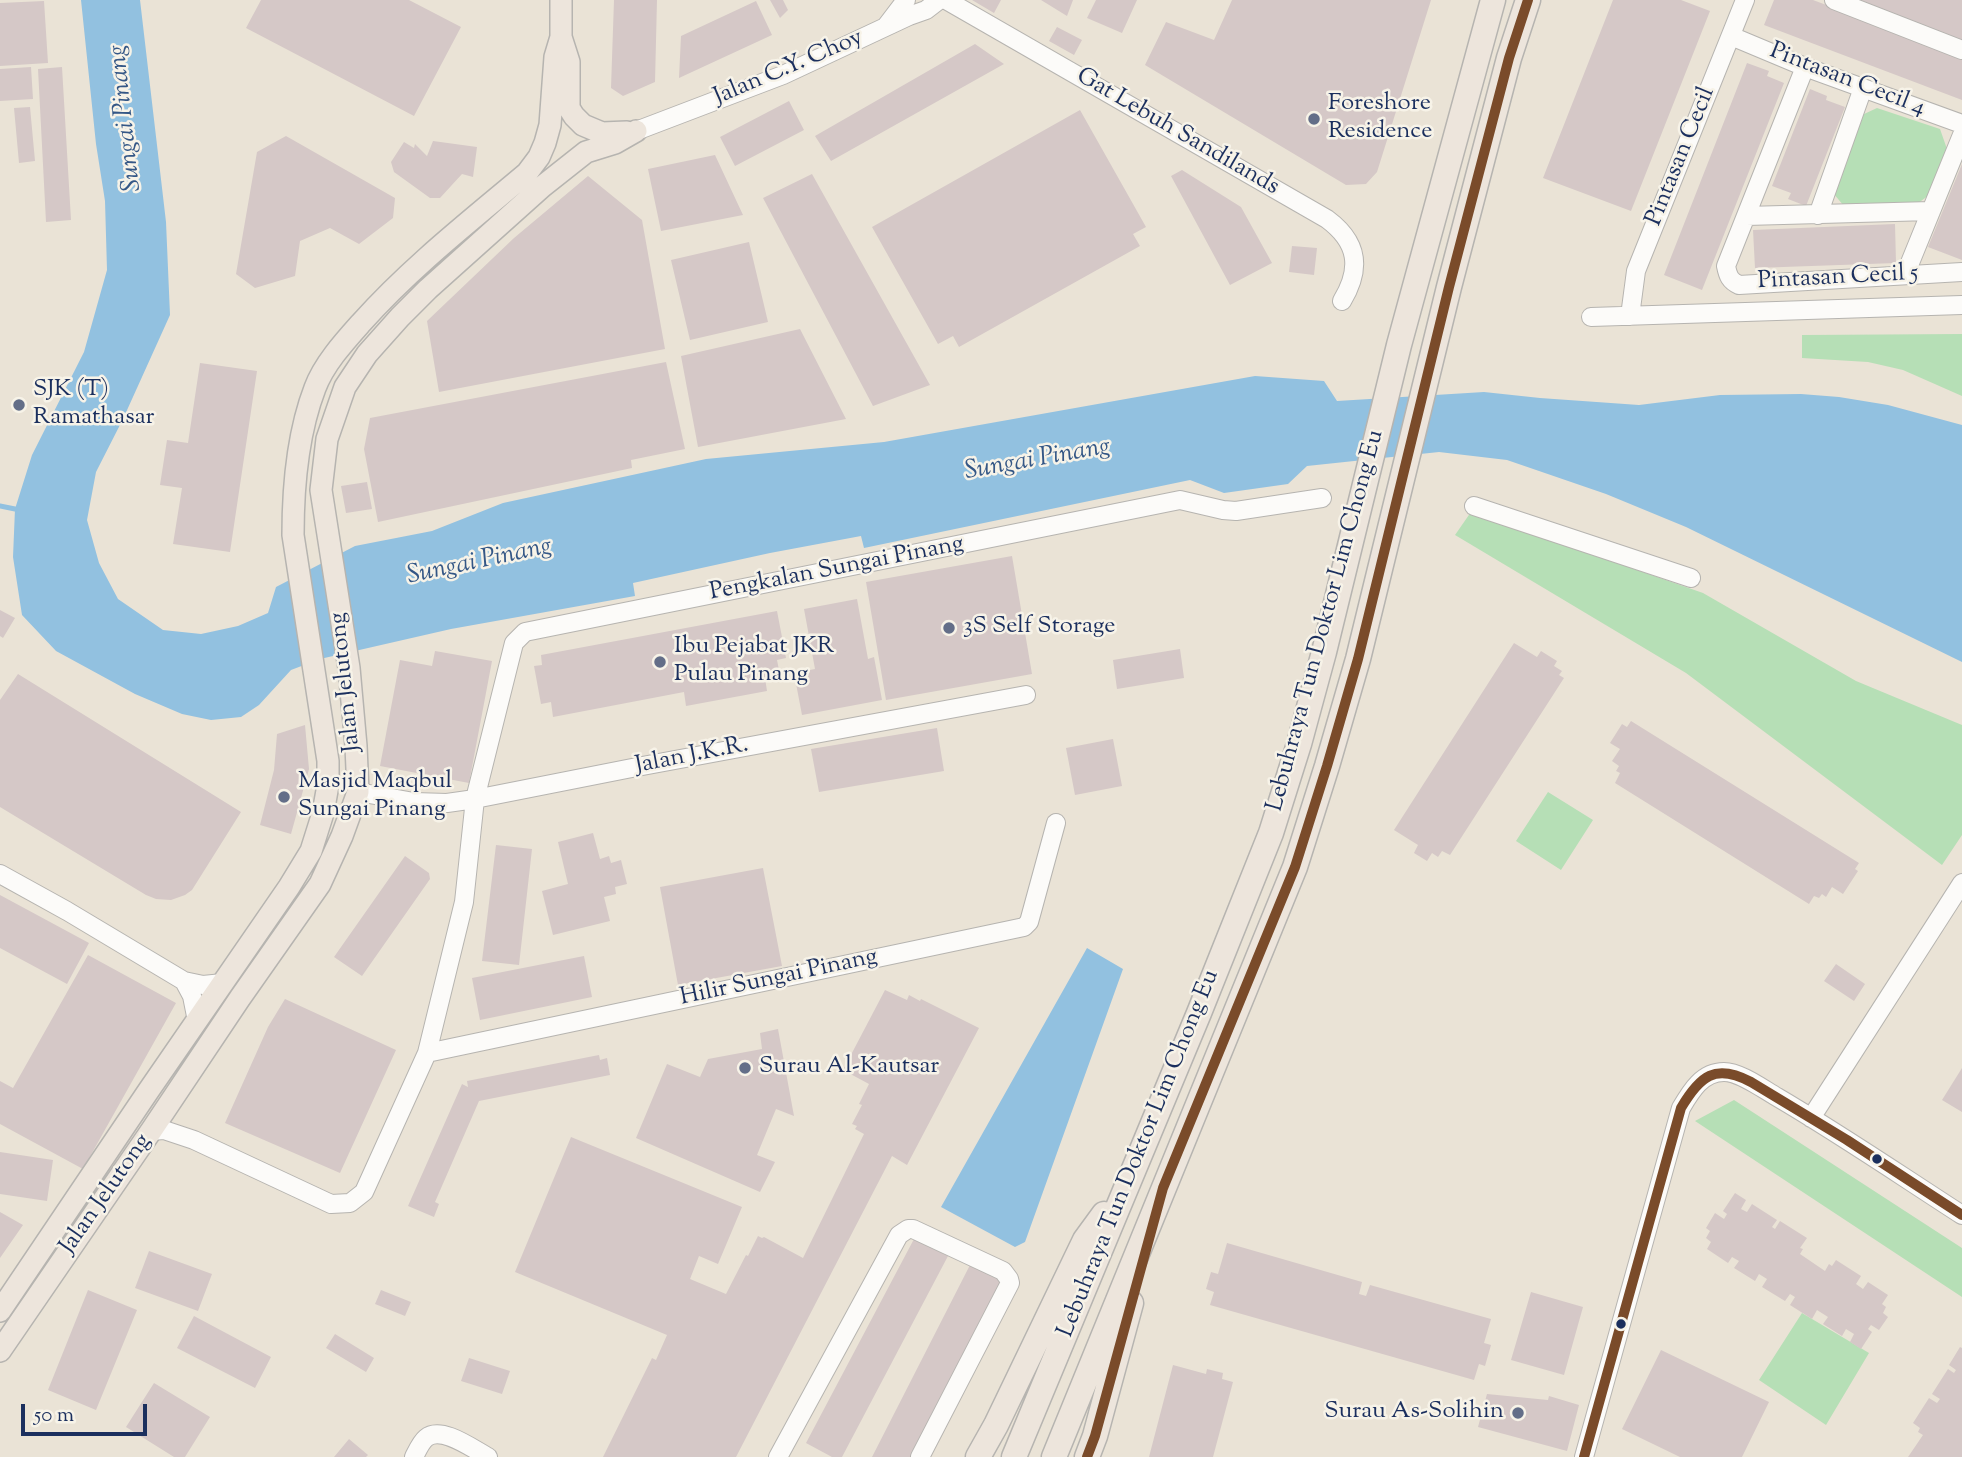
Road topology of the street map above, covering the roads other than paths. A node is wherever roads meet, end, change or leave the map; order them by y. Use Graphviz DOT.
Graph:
graph roads {
  1 [pos="561,0"];
  2 [pos="906,0"];
  3 [pos="939,0"];
  4 [pos="946,0"];
  5 [pos="1493,0"];
  6 [pos="1528,0"];
  7 [pos="1745,0"];
  8 [pos="1834,0"];
  9 [pos="887,26"];
  10 [pos="1731,36"];
  11 [pos="561,37"];
  12 [pos="1962,50"];
  13 [pos="1805,67"];
  14 [pos="1863,88"];
  15 [pos="1962,124"];
  16 [pos="636,131"];
  17 [pos="1962,135"];
  18 [pos="1931,211"];
  19 [pos="1818,215"];
  20 [pos="1746,216"];
  21 [pos="1962,272"];
  22 [pos="1905,275"];
  23 [pos="1342,301"];
  24 [pos="1962,305"];
  25 [pos="1630,316"];
  26 [pos="1591,317"];
  27 [pos="1322,498"];
  28 [pos="1474,506"];
  29 [pos="1690,578"];
  30 [pos="1026,695"];
  31 [pos="358,792"];
  32 [pos="475,799"];
  33 [pos="1056,822"];
  34 [pos="0,874"];
  35 [pos="1962,883"];
  36 [pos="184,981"];
  37 [pos="223,983"];
  38 [pos="197,1021"];
  39 [pos="427,1052"];
  40 [pos="1811,1118"];
  41 [pos="151,1131"];
  42 [pos="1130,1176"];
  43 [pos="1163,1188"];
  44 [pos="1962,1215"];
  45 [pos="0,1311"];
  46 [pos="0,1351"];
  47 [pos="414,1457"];
  48 [pos="488,1457"];
  49 [pos="778,1457"];
  50 [pos="920,1457"];
  51 [pos="978,1457"];
  52 [pos="1014,1457"];
  53 [pos="1054,1457"];
  54 [pos="1087,1457"];
  55 [pos="1584,1457"];
  1 -- 11 [label="main road"];
  2 -- 9 [label="street"];
  3 -- 9 [label="street, Jalan C.Y. Choy"];
  4 -- 23 [label="street, Gat Lebuh Sandilands"];
  5 -- 42 [label="highway, Lebuhraya Tun Doktor Lim Chong Eu"];
  6 -- 43 [label="highway, Lebuhraya Tun Doktor Lim Chong Eu"];
  7 -- 10 [label="street, Pintasan Cecil"];
  8 -- 12 [label="street"];
  9 -- 16 [label="street, Jalan C.Y. Choy"];
  10 -- 13 [label="street, Pintasan Cecil 4"];
  10 -- 25 [label="street, Pintasan Cecil"];
  11 -- 16 [label="main road"];
  11 -- 37 [label="main road, Jalan Jelutong"];
  13 -- 14 [label="street, Pintasan Cecil 4"];
  13 -- 20 [label="street"];
  14 -- 15 [label="street, Pintasan Cecil 4"];
  14 -- 19 [label="street"];
  16 -- 31 [label="main road, Jalan Jelutong"];
  17 -- 18 [label="street"];
  18 -- 19 [label="street"];
  18 -- 22 [label="street"];
  19 -- 20 [label="street"];
  20 -- 22 [label="street, Pintasan Cecil 5"];
  21 -- 22 [label="street, Pintasan Cecil 5"];
  24 -- 25 [label="street"];
  25 -- 26 [label="street"];
  27 -- 32 [label="street, Pengkalan Sungai Pinang"];
  28 -- 29 [label="street"];
  30 -- 32 [label="street, Jalan J.K.R."];
  31 -- 32 [label="street, Jalan J.K.R."];
  31 -- 41 [label="main road, Jalan Jelutong"];
  32 -- 39 [label="street, Pengkalan Sungai Pinang"];
  33 -- 39 [label="street, Hilir Sungai Pinang"];
  34 -- 36 [label="street"];
  35 -- 40 [label="street"];
  36 -- 37 [label="street"];
  36 -- 38 [label="street"];
  37 -- 38 [label="main road, Jalan Jelutong"];
  38 -- 45 [label="main road, Jalan Jelutong"];
  39 -- 41 [label="street, Pengkalan Sungai Pinang"];
  40 -- 44 [label="street"];
  40 -- 55 [label="street"];
  41 -- 46 [label="main road, Jalan Jelutong"];
  42 -- 51 [label="highway"];
  42 -- 52 [label="highway, Lebuhraya Tun Doktor Lim Chong Eu"];
  43 -- 53 [label="highway, Lebuhraya Tun Doktor Lim Chong Eu"];
  43 -- 54 [label="highway"];
  47 -- 48 [label="street"];
  49 -- 50 [label="street"];
}
